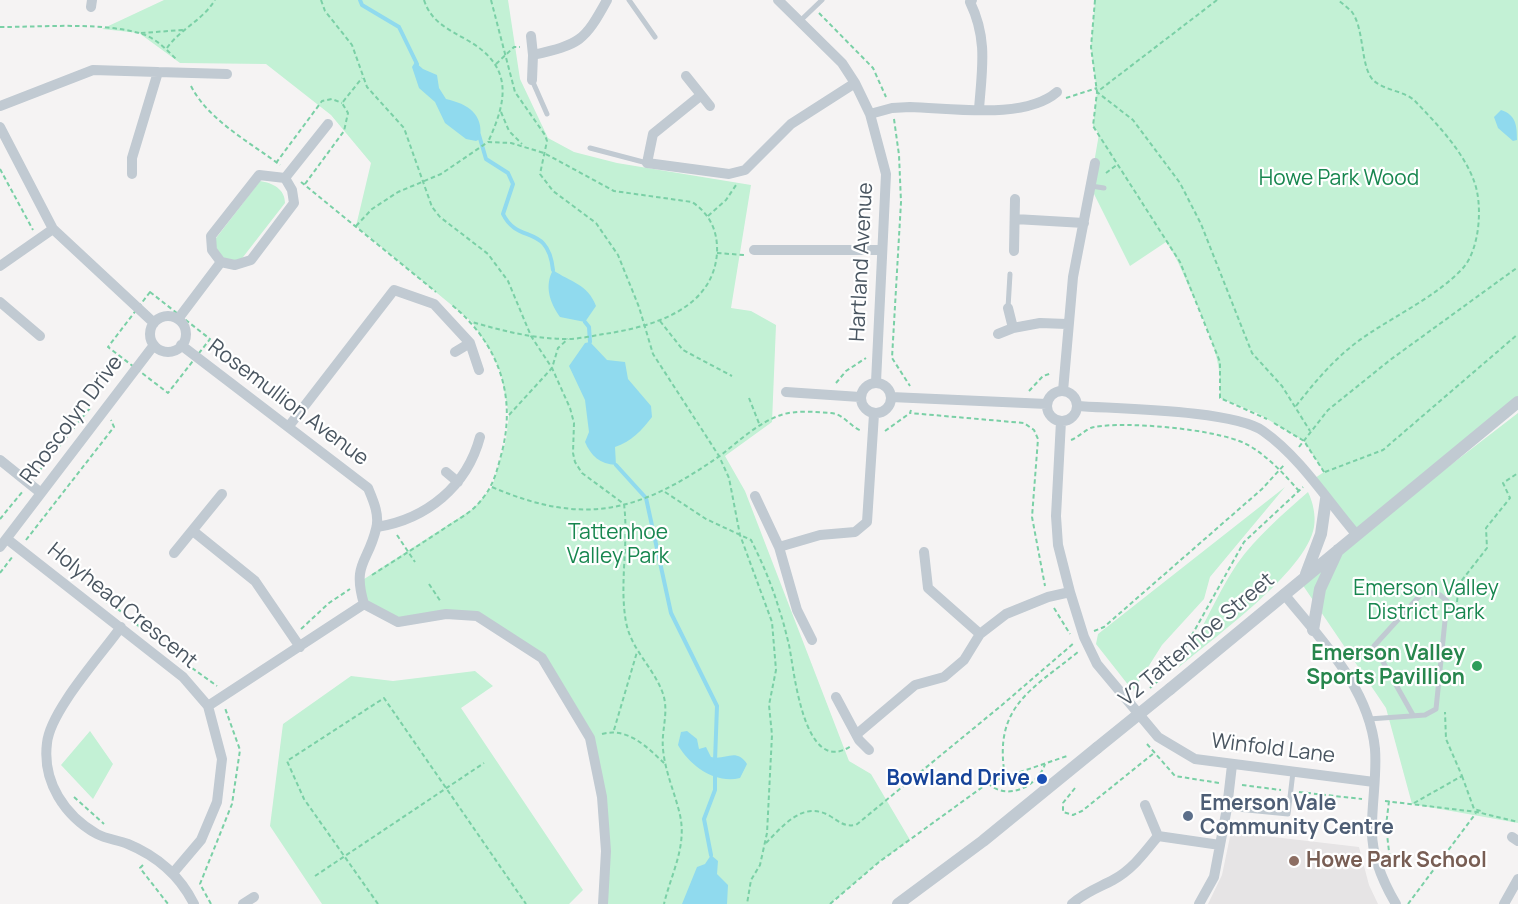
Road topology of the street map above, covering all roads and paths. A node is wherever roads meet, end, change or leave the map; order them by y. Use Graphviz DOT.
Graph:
graph roads {
  1 [pos="215,0"];
  2 [pos="321,0"];
  3 [pos="424,0"];
  4 [pos="491,0"];
  5 [pos="607,0"];
  6 [pos="629,0"];
  7 [pos="778,0"];
  8 [pos="822,0"];
  9 [pos="972,0"];
  10 [pos="1095,0"];
  11 [pos="1217,0"];
  12 [pos="1338,0"];
  13 [pos="814,8"];
  14 [pos="798,23"];
  15 [pos="183,30"];
  16 [pos="139,33"];
  17 [pos="655,37"];
  18 [pos="532,46"];
  19 [pos="166,49"];
  20 [pos="504,57"];
  21 [pos="496,64"];
  22 [pos="158,72"];
  23 [pos="227,74"];
  24 [pos="686,76"];
  25 [pos="362,78"];
  26 [pos="532,80"];
  27 [pos="855,83"];
  28 [pos="1097,90"];
  29 [pos="1057,92"];
  30 [pos="700,96"];
  31 [pos="342,103"];
  32 [pos="0,106"];
  33 [pos="710,106"];
  34 [pos="892,108"];
  35 [pos="979,109"];
  36 [pos="501,112"];
  37 [pos="547,114"];
  38 [pos="870,114"];
  39 [pos="328,124"];
  40 [pos="0,127"];
  41 [pos="488,142"];
  42 [pos="524,146"];
  43 [pos="590,148"];
  44 [pos="544,153"];
  45 [pos="276,163"];
  46 [pos="647,163"];
  47 [pos="1095,163"];
  48 [pos="1118,164"];
  49 [pos="0,169"];
  50 [pos="745,170"];
  51 [pos="132,174"];
  52 [pos="1102,175"];
  53 [pos="285,178"];
  54 [pos="421,180"];
  55 [pos="304,184"];
  56 [pos="1090,186"];
  57 [pos="1104,189"];
  58 [pos="1015,199"];
  59 [pos="708,216"];
  60 [pos="1015,219"];
  61 [pos="1084,223"];
  62 [pos="356,226"];
  63 [pos="53,229"];
  64 [pos="39,239"];
  65 [pos="754,250"];
  66 [pos="882,250"];
  67 [pos="1014,251"];
  68 [pos="717,253"];
  69 [pos="221,262"];
  70 [pos="0,266"];
  71 [pos="1518,267"];
  72 [pos="1010,274"];
  73 [pos="0,302"];
  74 [pos="1008,308"];
  75 [pos="178,319"];
  76 [pos="660,321"];
  77 [pos="472,322"];
  78 [pos="154,323"];
  79 [pos="1066,324"];
  80 [pos="642,326"];
  81 [pos="1012,328"];
  82 [pos="998,334"];
  83 [pos="40,336"];
  84 [pos="531,336"];
  85 [pos="568,339"];
  86 [pos="470,343"];
  87 [pos="154,345"];
  88 [pos="181,345"];
  89 [pos="455,352"];
  90 [pos="877,358"];
  91 [pos="892,358"];
  92 [pos="552,368"];
  93 [pos="479,370"];
  94 [pos="732,376"];
  95 [pos="1222,378"];
  96 [pos="876,382"];
  97 [pos="1063,391"];
  98 [pos="786,392"];
  99 [pos="834,395"];
  100 [pos="891,397"];
  101 [pos="750,398"];
  102 [pos="860,398"];
  103 [pos="911,398"];
  104 [pos="1518,402"];
  105 [pos="1047,404"];
  106 [pos="1077,406"];
  107 [pos="1296,406"];
  108 [pos="833,413"];
  109 [pos="910,413"];
  110 [pos="874,414"];
  111 [pos="509,415"];
  112 [pos="1061,421"];
  113 [pos="289,426"];
  114 [pos="760,426"];
  115 [pos="873,432"];
  116 [pos="1310,432"];
  117 [pos="480,436"];
  118 [pos="1060,441"];
  119 [pos="719,456"];
  120 [pos="1291,457"];
  121 [pos="0,460"];
  122 [pos="1280,470"];
  123 [pos="446,472"];
  124 [pos="1518,472"];
  125 [pos="458,482"];
  126 [pos="29,483"];
  127 [pos="492,487"];
  128 [pos="1299,491"];
  129 [pos="664,492"];
  130 [pos="41,493"];
  131 [pos="222,494"];
  132 [pos="755,496"];
  133 [pos="1326,499"];
  134 [pos="624,504"];
  135 [pos="0,519"];
  136 [pos="390,525"];
  137 [pos="377,527"];
  138 [pos="193,531"];
  139 [pos="1356,534"];
  140 [pos="740,535"];
  141 [pos="3,543"];
  142 [pos="1340,546"];
  143 [pos="779,547"];
  144 [pos="924,552"];
  145 [pos="174,553"];
  146 [pos="415,562"];
  147 [pos="1306,575"];
  148 [pos="429,584"];
  149 [pos="1070,592"];
  150 [pos="1284,594"];
  151 [pos="1048,597"];
  152 [pos="364,604"];
  153 [pos="1456,607"];
  154 [pos="450,614"];
  155 [pos="1062,622"];
  156 [pos="121,627"];
  157 [pos="1313,630"];
  158 [pos="980,634"];
  159 [pos="1084,637"];
  160 [pos="812,640"];
  161 [pos="300,647"];
  162 [pos="637,652"];
  163 [pos="1078,652"];
  164 [pos="836,697"];
  165 [pos="208,706"];
  166 [pos="1445,709"];
  167 [pos="1413,715"];
  168 [pos="1368,719"];
  169 [pos="614,731"];
  170 [pos="858,737"];
  171 [pos="590,738"];
  172 [pos="869,750"];
  173 [pos="1073,753"];
  174 [pos="1154,753"];
  175 [pos="484,763"];
  176 [pos="1045,763"];
  177 [pos="665,764"];
  178 [pos="1232,765"];
  179 [pos="1293,772"];
  180 [pos="1005,776"];
  181 [pos="1462,776"];
  182 [pos="1374,782"];
  183 [pos="988,783"];
  184 [pos="446,788"];
  185 [pos="1075,788"];
  186 [pos="70,790"];
  187 [pos="1389,801"];
  188 [pos="1412,804"];
  189 [pos="1145,805"];
  190 [pos="1227,808"];
  191 [pos="1477,812"];
  192 [pos="1487,814"];
  193 [pos="97,834"];
  194 [pos="1158,836"];
  195 [pos="765,844"];
  196 [pos="1220,845"];
  197 [pos="152,856"];
  198 [pos="344,858"];
  199 [pos="1390,862"];
  200 [pos="173,873"];
  201 [pos="315,876"];
  202 [pos="1518,879"];
  203 [pos="254,897"];
  204 [pos="1401,900"];
  205 [pos="168,904"];
  206 [pos="194,904"];
  207 [pos="243,904"];
  208 [pos="378,904"];
  209 [pos="526,904"];
  210 [pos="603,904"];
  211 [pos="664,904"];
  212 [pos="747,904"];
  213 [pos="830,904"];
  214 [pos="898,904"];
  215 [pos="1072,904"];
  216 [pos="1199,904"];
  217 [pos="1409,904"];
  218 [pos="1504,904"];
  1 -- 15 [label="path"];
  2 -- 25 [label="path"];
  3 -- 21 [label="path"];
  4 -- 20 [label="path"];
  5 -- 18 [label="street"];
  6 -- 17 [label="lane"];
  7 -- 14 [label="street, Hartland Avenue"];
  8 -- 13 [label="lane"];
  9 -- 35 [label="street"];
  10 -- 28 [label="path"];
  11 -- 28 [label="path"];
  12 -- 107 [label="path"];
  13 -- 14 [label="lane"];
  13 -- 34 [label="path"];
  14 -- 27 [label="street, Hartland Avenue"];
  15 -- 16 [label="path"];
  15 -- 19 [label="path"];
  18 -- 20 [label="path"];
  18 -- 26 [label="street"];
  20 -- 21 [label="path"];
  20 -- 44 [label="path"];
  21 -- 36 [label="path"];
  22 -- 23 [label="street"];
  22 -- 32 [label="street"];
  22 -- 51 [label="street"];
  24 -- 30 [label="street"];
  25 -- 31 [label="path"];
  25 -- 54 [label="path"];
  26 -- 37 [label="lane"];
  27 -- 38 [label="street, Hartland Avenue"];
  27 -- 50 [label="street"];
  28 -- 29 [label="path"];
  28 -- 48 [label="path"];
  28 -- 107 [label="path"];
  29 -- 35 [label="street"];
  30 -- 33 [label="street"];
  30 -- 46 [label="street"];
  31 -- 45 [label="path"];
  31 -- 55 [label="path"];
  34 -- 35 [label="street"];
  34 -- 38 [label="street"];
  34 -- 91 [label="path"];
  36 -- 41 [label="path"];
  36 -- 42 [label="path"];
  38 -- 66 [label="street, Hartland Avenue"];
  39 -- 53 [label="street"];
  40 -- 63 [label="street"];
  41 -- 42 [label="path"];
  41 -- 54 [label="path"];
  42 -- 44 [label="path"];
  43 -- 46 [label="lane"];
  44 -- 59 [label="path"];
  44 -- 80 [label="path"];
  46 -- 50 [label="street"];
  47 -- 56 [label="street"];
  48 -- 52 [label="path"];
  48 -- 95 [label="path"];
  49 -- 64 [label="path"];
  50 -- 59 [label="path"];
  53 -- 69 [label="street"];
  53 -- 69 [label="street"];
  54 -- 62 [label="path"];
  54 -- 84 [label="path"];
  56 -- 57 [label="lane"];
  56 -- 61 [label="street"];
  58 -- 60 [label="street"];
  59 -- 68 [label="path"];
  60 -- 61 [label="street"];
  60 -- 67 [label="street"];
  61 -- 79 [label="street"];
  63 -- 64 [label="street"];
  63 -- 78 [label="street"];
  64 -- 70 [label="street"];
  65 -- 66 [label="street"];
  65 -- 68 [label="path"];
  66 -- 90 [label="street, Hartland Avenue"];
  68 -- 76 [label="path"];
  69 -- 75 [label="street"];
  71 -- 116 [label="path"];
  72 -- 74 [label="lane"];
  73 -- 83 [label="street"];
  74 -- 81 [label="street"];
  75 -- 78 [label="street"];
  75 -- 88 [label="street"];
  76 -- 80 [label="path"];
  76 -- 94 [label="path"];
  77 -- 84 [label="path"];
  78 -- 87 [label="street"];
  79 -- 81 [label="street"];
  79 -- 97 [label="street"];
  80 -- 85 [label="path"];
  80 -- 119 [label="path"];
  81 -- 82 [label="street"];
  84 -- 85 [label="path"];
  84 -- 92 [label="path"];
  85 -- 92 [label="path"];
  86 -- 89 [label="street"];
  86 -- 93 [label="street"];
  86 -- 113 [label="street"];
  87 -- 88 [label="street"];
  87 -- 130 [label="street, Rhoscolyn Drive"];
  88 -- 113 [label="street, Rosemullion Avenue"];
  90 -- 91 [label="path"];
  90 -- 96 [label="street, Hartland Avenue"];
  90 -- 99 [label="path"];
  91 -- 103 [label="path"];
  92 -- 111 [label="path"];
  92 -- 134 [label="path"];
  96 -- 100 [label="street"];
  96 -- 102 [label="street"];
  97 -- 105 [label="street"];
  97 -- 106 [label="street"];
  98 -- 99 [label="street"];
  99 -- 102 [label="street"];
  99 -- 108 [label="path"];
  100 -- 103 [label="street"];
  100 -- 110 [label="street"];
  101 -- 114 [label="path"];
  102 -- 110 [label="street"];
  103 -- 105 [label="street"];
  103 -- 109 [label="path"];
  104 -- 139 [label="street, V2 Tattenhoe Street"];
  105 -- 112 [label="street"];
  106 -- 112 [label="street"];
  106 -- 120 [label="street"];
  107 -- 116 [label="path"];
  108 -- 114 [label="path"];
  108 -- 115 [label="path"];
  109 -- 115 [label="path"];
  109 -- 151 [label="path"];
  110 -- 115 [label="street"];
  112 -- 118 [label="street, Winfold Lane"];
  113 -- 137 [label="street, Rosemullion Avenue"];
  114 -- 119 [label="path"];
  115 -- 143 [label="street"];
  116 -- 120 [label="path"];
  117 -- 125 [label="street"];
  118 -- 122 [label="path"];
  118 -- 149 [label="street, Winfold Lane"];
  119 -- 129 [label="path"];
  119 -- 140 [label="path"];
  120 -- 122 [label="path"];
  120 -- 133 [label="street"];
  121 -- 126 [label="street"];
  122 -- 128 [label="path"];
  122 -- 159 [label="path"];
  123 -- 125 [label="street"];
  124 -- 153 [label="path"];
  125 -- 136 [label="street"];
  126 -- 130 [label="street"];
  126 -- 135 [label="path"];
  127 -- 134 [label="path"];
  129 -- 134 [label="path"];
  129 -- 140 [label="path"];
  130 -- 141 [label="street, Rhoscolyn Drive"];
  131 -- 138 [label="street"];
  132 -- 143 [label="street"];
  133 -- 139 [label="street"];
  133 -- 147 [label="street"];
  134 -- 162 [label="path"];
  136 -- 137 [label="street"];
  136 -- 146 [label="path"];
  137 -- 152 [label="street"];
  138 -- 145 [label="street"];
  138 -- 161 [label="street"];
  139 -- 142 [label="street, V2 Tattenhoe Street"];
  140 -- 170 [label="path"];
  140 -- 195 [label="path"];
  141 -- 156 [label="street, Holyhead Crescent"];
  142 -- 147 [label="street, V2 Tattenhoe Street"];
  142 -- 157 [label="street"];
  143 -- 160 [label="street"];
  144 -- 158 [label="street"];
  147 -- 150 [label="street, V2 Tattenhoe Street"];
  148 -- 154 [label="path"];
  149 -- 151 [label="street"];
  149 -- 159 [label="street, Winfold Lane"];
  150 -- 157 [label="street"];
  150 -- 214 [label="street, V2 Tattenhoe Street, bridge"];
  151 -- 155 [label="path"];
  151 -- 158 [label="street"];
  152 -- 154 [label="street"];
  152 -- 161 [label="street"];
  154 -- 171 [label="street"];
  156 -- 165 [label="street, Holyhead Crescent"];
  156 -- 193 [label="street"];
  157 -- 168 [label="street"];
  158 -- 170 [label="street"];
  159 -- 178 [label="street, Winfold Lane"];
  159 -- 195 [label="path"];
  161 -- 165 [label="street"];
  162 -- 169 [label="path"];
  162 -- 177 [label="path"];
  163 -- 180 [label="path"];
  164 -- 170 [label="street"];
  165 -- 200 [label="street, Holyhead Crescent"];
  166 -- 181 [label="path"];
  167 -- 167 [label="lane"];
  167 -- 168 [label="lane"];
  168 -- 182 [label="street"];
  169 -- 171 [label="path"];
  169 -- 177 [label="path"];
  170 -- 172 [label="street"];
  171 -- 210 [label="street"];
  173 -- 176 [label="path"];
  174 -- 185 [label="path"];
  175 -- 184 [label="path"];
  176 -- 180 [label="path"];
  176 -- 183 [label="path"];
  177 -- 211 [label="path"];
  178 -- 179 [label="street, Winfold Lane"];
  178 -- 190 [label="street"];
  179 -- 182 [label="street, Winfold Lane"];
  179 -- 190 [label="lane"];
  180 -- 183 [label="path"];
  181 -- 188 [label="path"];
  181 -- 192 [label="path"];
  182 -- 204 [label="street"];
  183 -- 213 [label="path"];
  184 -- 198 [label="path"];
  184 -- 198 [label="path"];
  184 -- 209 [label="path"];
  186 -- 193 [label="path"];
  187 -- 199 [label="path"];
  189 -- 194 [label="street"];
  190 -- 196 [label="street"];
  191 -- 217 [label="path"];
  193 -- 197 [label="street"];
  194 -- 196 [label="street"];
  194 -- 215 [label="street"];
  195 -- 212 [label="path"];
  196 -- 216 [label="street"];
  197 -- 200 [label="street"];
  197 -- 205 [label="path"];
  198 -- 201 [label="path"];
  198 -- 208 [label="path"];
  200 -- 206 [label="street"];
  202 -- 218 [label="street"];
  203 -- 207 [label="street"];
  204 -- 217 [label="path"];
}
